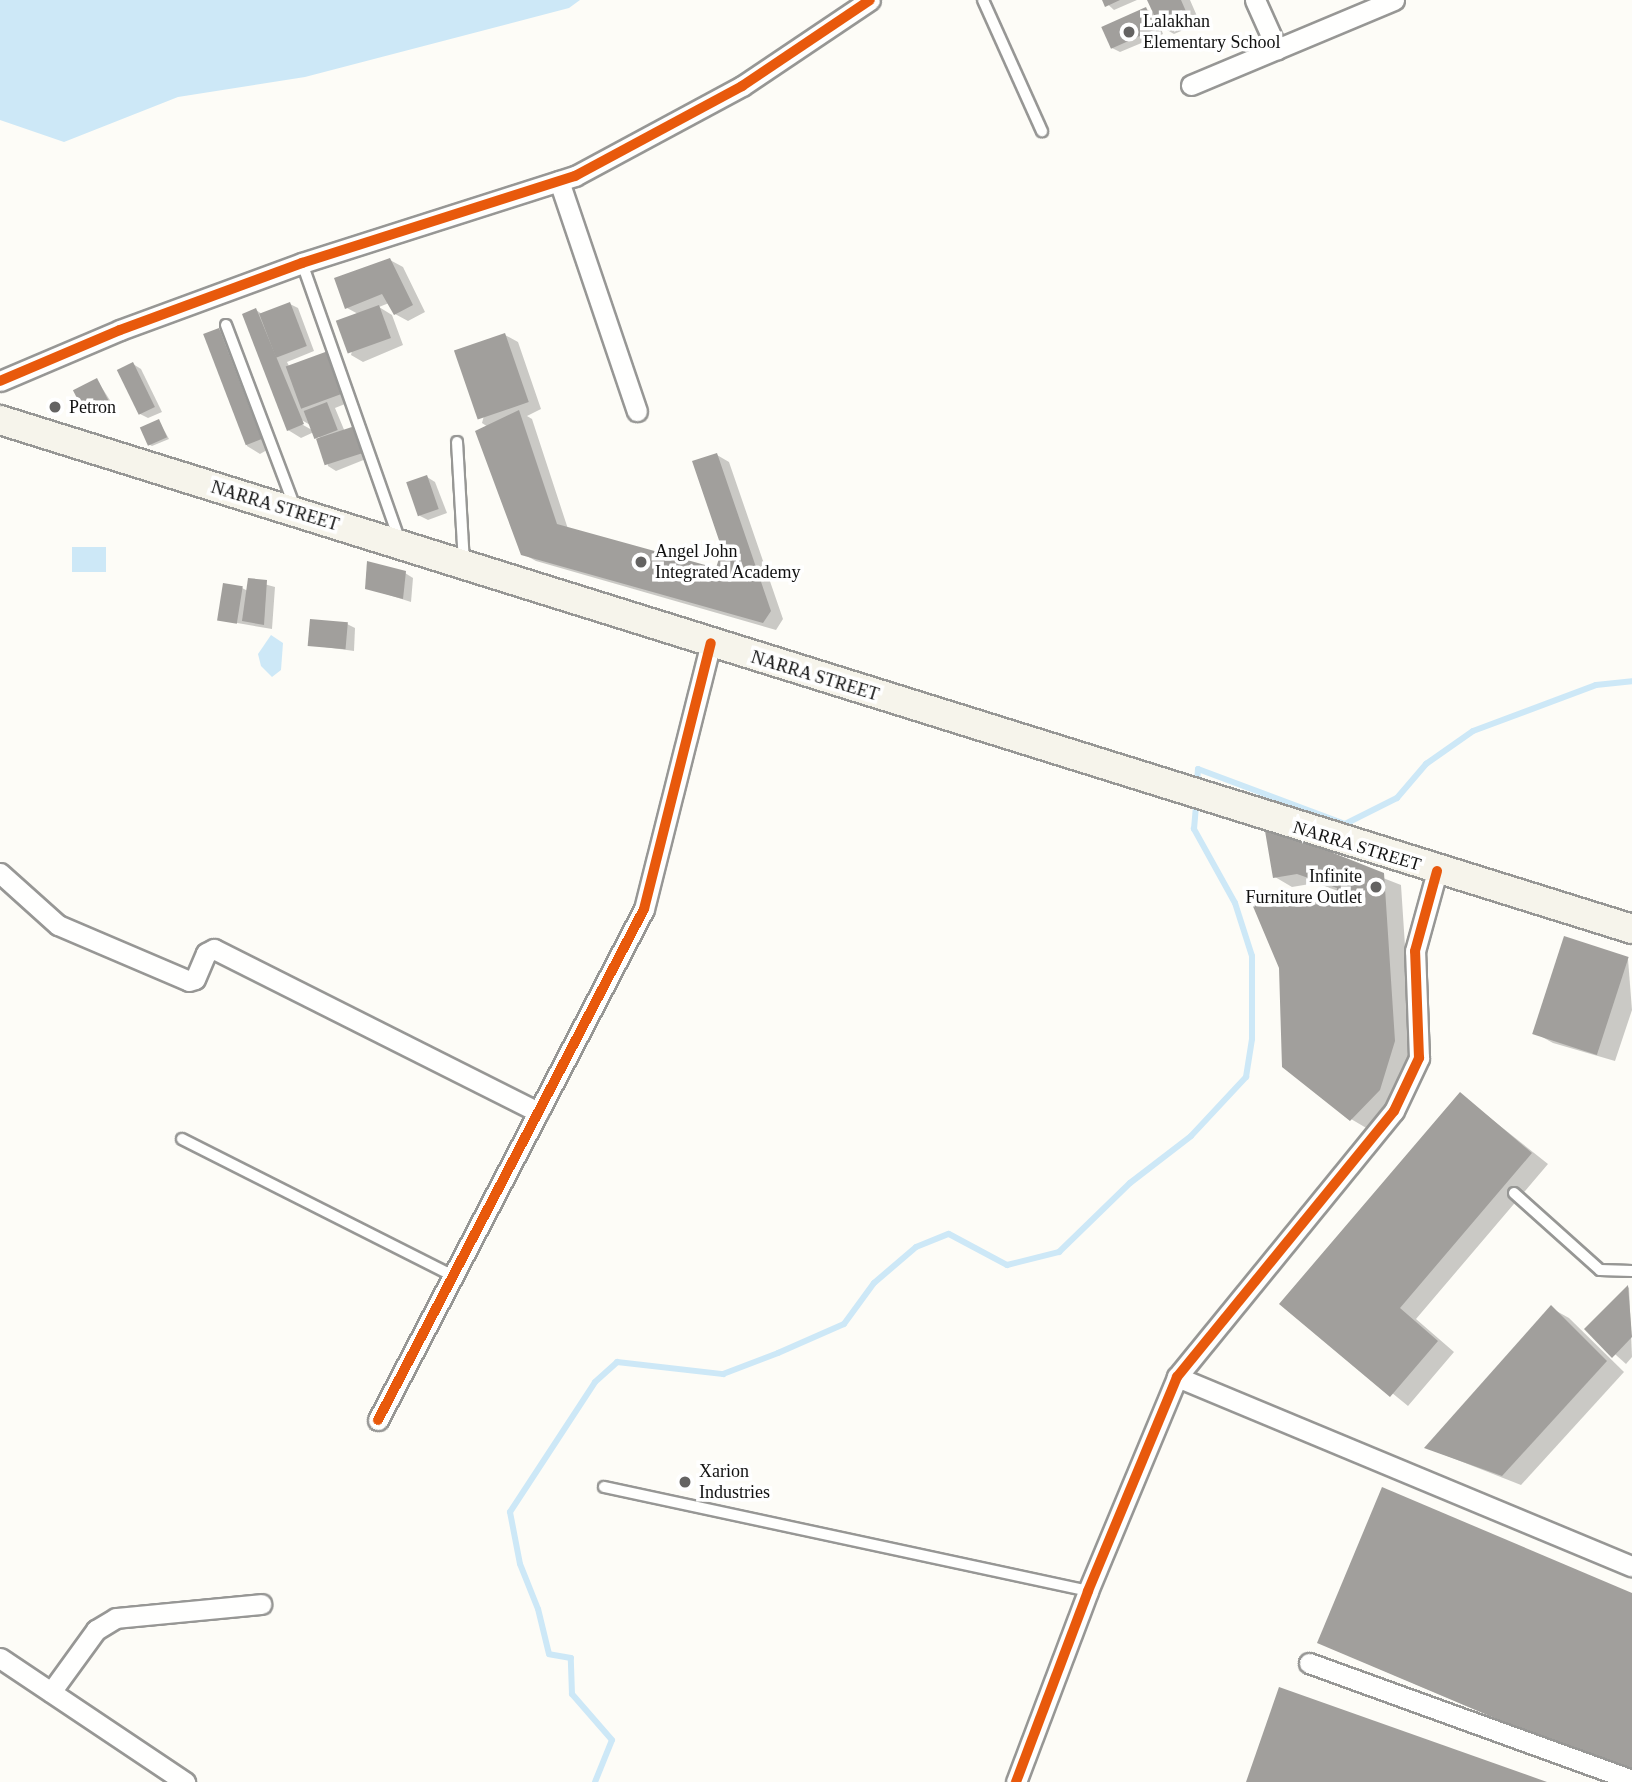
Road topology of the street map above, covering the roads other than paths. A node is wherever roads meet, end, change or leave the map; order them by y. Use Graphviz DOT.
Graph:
graph roads {
  1 [pos="870,0"];
  2 [pos="983,0"];
  3 [pos="1255,0"];
  4 [pos="1394,0"];
  5 [pos="1277,49"];
  6 [pos="1191,85"];
  7 [pos="1042,131"];
  8 [pos="559,181"];
  9 [pos="302,263"];
  10 [pos="226,325"];
  11 [pos="0,381"];
  12 [pos="637,411"];
  13 [pos="0,420"];
  14 [pos="457,442"];
  15 [pos="297,513"];
  16 [pos="402,546"];
  17 [pos="465,566"];
  18 [pos="711,643"];
  19 [pos="1437,871"];
  20 [pos="0,873"];
  21 [pos="1632,929"];
  22 [pos="538,1112"];
  23 [pos="182,1139"];
  24 [pos="1514,1193"];
  25 [pos="1632,1271"];
  26 [pos="453,1276"];
  27 [pos="1177,1377"];
  28 [pos="378,1420"];
  29 [pos="604,1487"];
  30 [pos="1632,1566"];
  31 [pos="1088,1591"];
  32 [pos="261,1604"];
  33 [pos="0,1658"];
  34 [pos="1309,1663"];
  35 [pos="51,1692"];
  36 [pos="1632,1780"];
  37 [pos="185,1782"];
  38 [pos="1016,1782"];
  1 -- 8 [label="street"];
  2 -- 7 [label="lane"];
  3 -- 5 [label="street"];
  4 -- 5 [label="street"];
  5 -- 6 [label="street"];
  8 -- 9 [label="street"];
  8 -- 12 [label="street"];
  9 -- 11 [label="street"];
  9 -- 16 [label="lane"];
  10 -- 15 [label="lane"];
  13 -- 15 [label="main road, NARRA STREET"];
  14 -- 17 [label="lane"];
  15 -- 16 [label="main road, NARRA STREET"];
  16 -- 17 [label="main road, NARRA STREET"];
  17 -- 18 [label="main road, NARRA STREET"];
  18 -- 19 [label="main road, NARRA STREET"];
  18 -- 22 [label="street"];
  19 -- 21 [label="main road, NARRA STREET"];
  19 -- 27 [label="street"];
  20 -- 22 [label="street"];
  22 -- 26 [label="street"];
  23 -- 26 [label="lane"];
  24 -- 25 [label="lane"];
  26 -- 28 [label="street"];
  27 -- 30 [label="street"];
  27 -- 31 [label="street"];
  29 -- 31 [label="lane"];
  31 -- 38 [label="street"];
  32 -- 35 [label="street"];
  33 -- 35 [label="street"];
  34 -- 36 [label="street"];
  35 -- 37 [label="street"];
}
